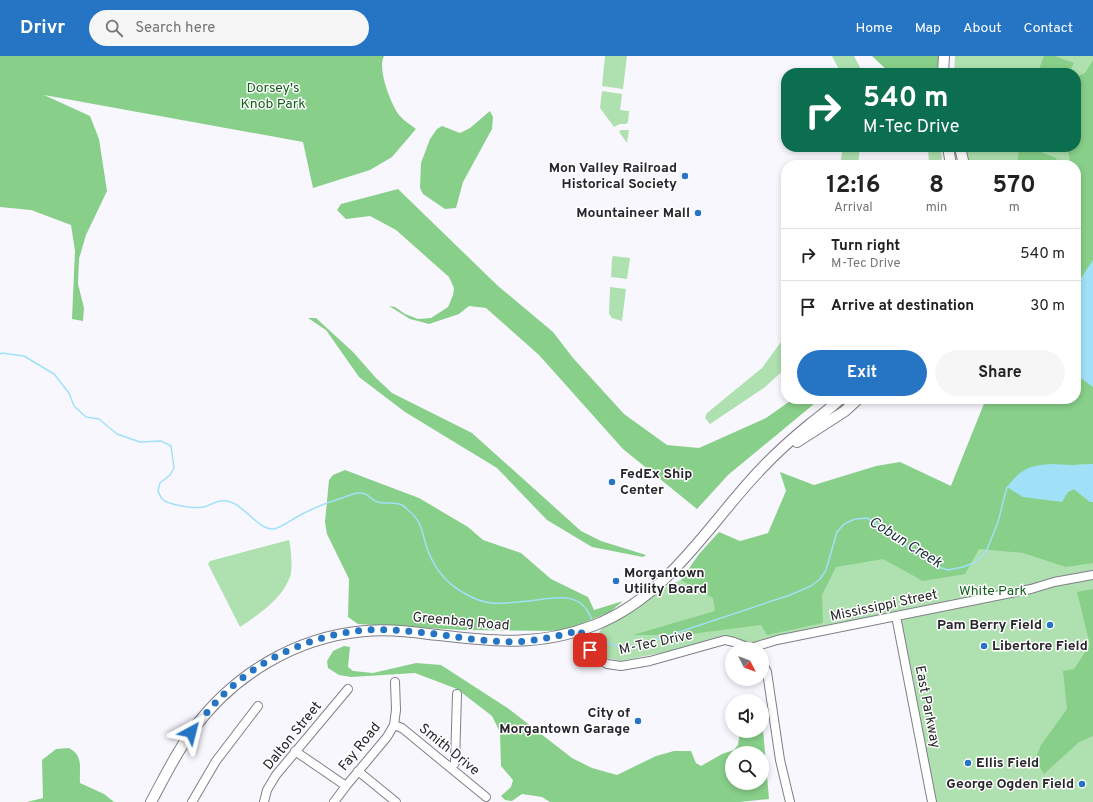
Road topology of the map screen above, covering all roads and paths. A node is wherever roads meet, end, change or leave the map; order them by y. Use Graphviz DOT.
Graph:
graph roads {
  1 [pos="944,56"];
  2 [pos="943,68"];
  3 [pos="834,404"];
  4 [pos="853,404"];
  5 [pos="772,458"];
  6 [pos="1093,575"];
  7 [pos="896,616"];
  8 [pos="580,630"];
  9 [pos="734,642"];
  10 [pos="767,642"];
  11 [pos="394,682"];
  12 [pos="768,686"];
  13 [pos="348,689"];
  14 [pos="457,694"];
  15 [pos="258,706"];
  16 [pos="394,725"];
  17 [pos="295,751"];
  18 [pos="451,768"];
  19 [pos="358,771"];
  20 [pos="346,786"];
  21 [pos="486,797"];
  22 [pos="151,802"];
  23 [pos="192,802"];
  24 [pos="264,802"];
  25 [pos="334,802"];
  26 [pos="396,802"];
  27 [pos="790,802"];
  28 [pos="932,802"];
  1 -- 2 [label="main road"];
  3 -- 5 [label="main road, Greenbag Road"];
  4 -- 5 [label="main road, Greenbag Road"];
  5 -- 8 [label="main road, Greenbag Road"];
  6 -- 7 [label="street, Mississippi Street"];
  7 -- 10 [label="street, Mississippi Street"];
  7 -- 28 [label="street, East Parkway"];
  8 -- 9 [label="street, M-Tec Drive"];
  8 -- 22 [label="main road, Greenbag Road"];
  11 -- 16 [label="street, Fay Road"];
  12 -- 27 [label="street"];
  13 -- 17 [label="street, Dalton Street"];
  14 -- 18 [label="street"];
  15 -- 23 [label="street"];
  16 -- 18 [label="street, Smith Drive"];
  16 -- 19 [label="street, Fay Road"];
  17 -- 20 [label="street"];
  17 -- 24 [label="street, Dalton Street"];
  18 -- 21 [label="street, Smith Drive"];
  19 -- 20 [label="street, Fay Road"];
  19 -- 26 [label="street"];
  20 -- 25 [label="street, Fay Road"];
}
